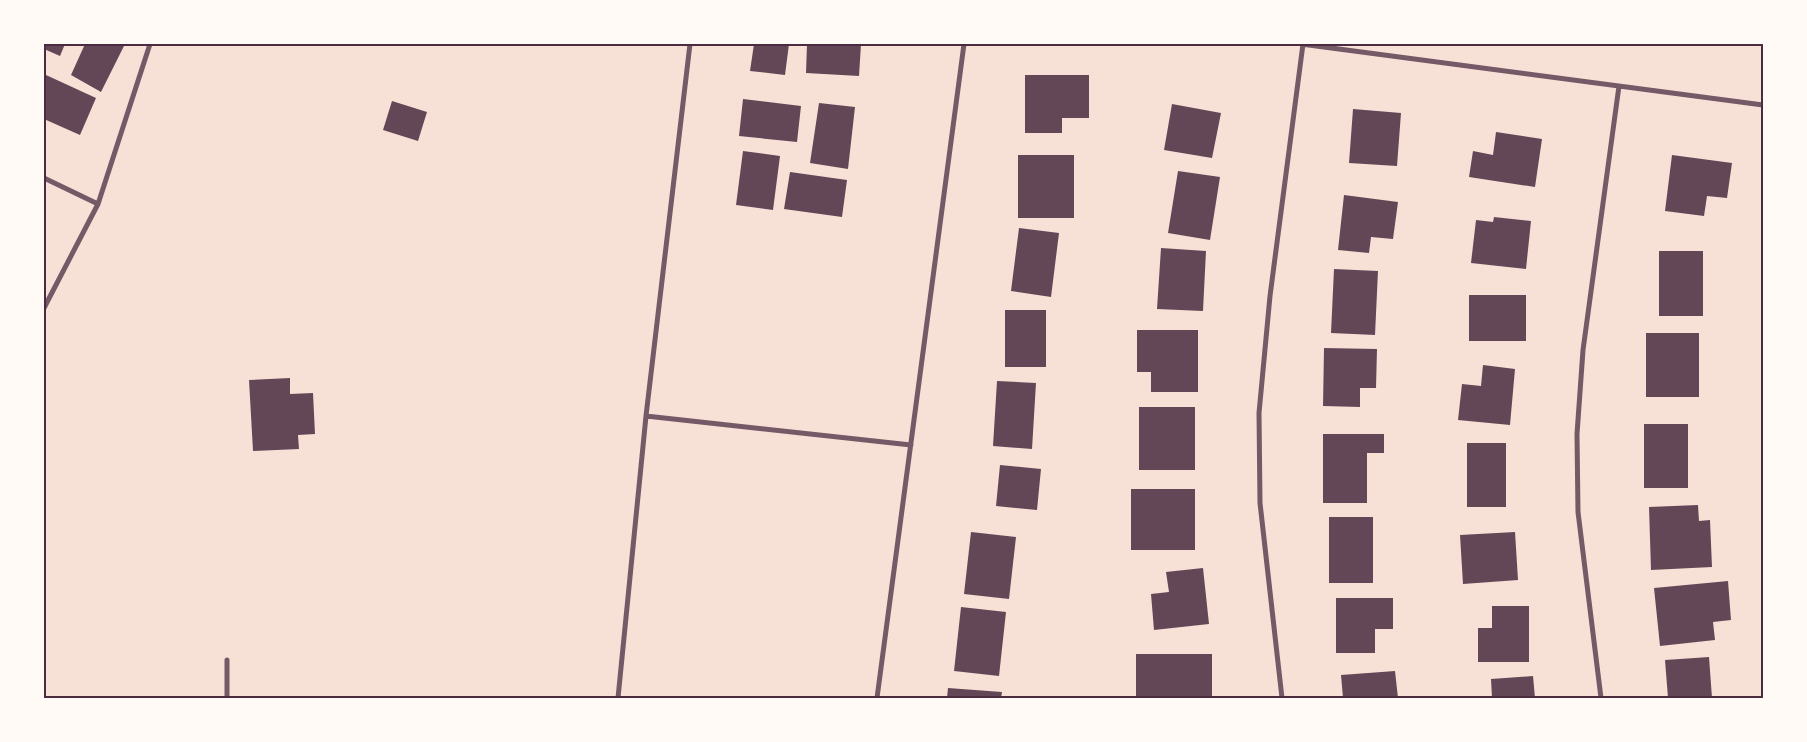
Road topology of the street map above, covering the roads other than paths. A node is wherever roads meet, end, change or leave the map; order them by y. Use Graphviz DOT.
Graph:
graph roads {
  1 [pos="150,44"];
  2 [pos="690,44"];
  3 [pos="964,44"];
  4 [pos="1302,44"];
  5 [pos="1619,86"];
  6 [pos="1763,105"];
  7 [pos="44,178"];
  8 [pos="98,204"];
  9 [pos="44,308"];
  10 [pos="646,416"];
  11 [pos="911,445"];
  12 [pos="227,660"];
  13 [pos="227,698"];
  14 [pos="618,698"];
  15 [pos="877,698"];
  16 [pos="1282,698"];
  17 [pos="1601,698"];
  1 -- 8 [label="street"];
  2 -- 10 [label="street"];
  3 -- 11 [label="street"];
  4 -- 5 [label="street"];
  4 -- 16 [label="street"];
  5 -- 6 [label="street"];
  5 -- 17 [label="street"];
  7 -- 8 [label="street"];
  8 -- 9 [label="street"];
  10 -- 11 [label="street"];
  10 -- 14 [label="street"];
  11 -- 15 [label="street"];
  12 -- 13 [label="street"];
}
